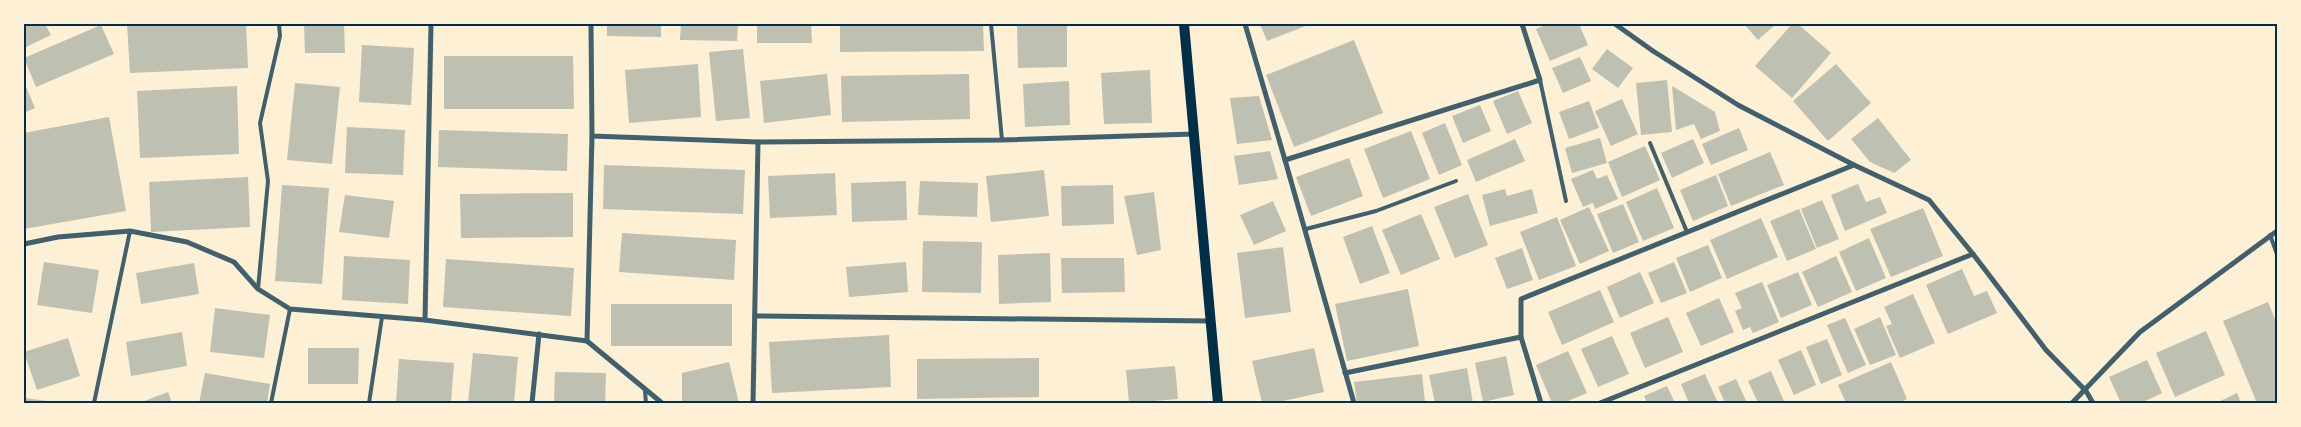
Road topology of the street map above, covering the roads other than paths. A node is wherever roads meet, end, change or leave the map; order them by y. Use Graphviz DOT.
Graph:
graph roads {
  1 [pos="278,24"];
  2 [pos="431,24"];
  3 [pos="591,24"];
  4 [pos="991,24"];
  5 [pos="1184,24"];
  6 [pos="1245,24"];
  7 [pos="1522,24"];
  8 [pos="1615,24"];
  9 [pos="1540,80"];
  10 [pos="1194,134"];
  11 [pos="592,136"];
  12 [pos="1002,140"];
  13 [pos="758,142"];
  14 [pos="1650,143"];
  15 [pos="1285,160"];
  16 [pos="1854,165"];
  17 [pos="1456,181"];
  18 [pos="1566,201"];
  19 [pos="1306,229"];
  20 [pos="130,231"];
  21 [pos="2277,231"];
  22 [pos="1687,232"];
  23 [pos="2270,235"];
  24 [pos="24,244"];
  25 [pos="1973,254"];
  26 [pos="2277,254"];
  27 [pos="258,289"];
  28 [pos="290,309"];
  29 [pos="755,316"];
  30 [pos="382,317"];
  31 [pos="425,320"];
  32 [pos="1210,321"];
  33 [pos="539,334"];
  34 [pos="1521,337"];
  35 [pos="587,341"];
  36 [pos="1345,373"];
  37 [pos="645,391"];
  38 [pos="2086,391"];
  39 [pos="94,403"];
  40 [pos="271,403"];
  41 [pos="369,403"];
  42 [pos="532,403"];
  43 [pos="646,403"];
  44 [pos="662,403"];
  45 [pos="753,403"];
  46 [pos="1218,403"];
  47 [pos="1354,403"];
  48 [pos="1541,403"];
  49 [pos="1600,403"];
  50 [pos="2072,403"];
  51 [pos="2092,403"];
  1 -- 27 [label="lane"];
  2 -- 31 [label="street"];
  3 -- 11 [label="street"];
  4 -- 12 [label="lane"];
  5 -- 10 [label="main road"];
  6 -- 15 [label="street"];
  7 -- 9 [label="street"];
  8 -- 16 [label="street"];
  9 -- 15 [label="street"];
  9 -- 18 [label="lane"];
  10 -- 12 [label="street"];
  10 -- 32 [label="main road"];
  11 -- 13 [label="street"];
  11 -- 35 [label="street"];
  12 -- 13 [label="street"];
  13 -- 29 [label="street"];
  14 -- 22 [label="lane"];
  15 -- 19 [label="street"];
  16 -- 22 [label="street"];
  16 -- 25 [label="street"];
  17 -- 19 [label="lane"];
  19 -- 36 [label="street"];
  20 -- 24 [label="street"];
  20 -- 27 [label="street"];
  20 -- 39 [label="lane"];
  21 -- 23 [label="street"];
  22 -- 34 [label="street"];
  23 -- 26 [label="lane"];
  23 -- 38 [label="street"];
  25 -- 38 [label="street"];
  25 -- 49 [label="street"];
  27 -- 28 [label="street"];
  28 -- 30 [label="street"];
  28 -- 40 [label="lane"];
  29 -- 32 [label="street"];
  29 -- 45 [label="street"];
  30 -- 31 [label="street"];
  30 -- 41 [label="lane"];
  31 -- 33 [label="street"];
  32 -- 46 [label="main road"];
  33 -- 35 [label="street"];
  33 -- 42 [label="street"];
  34 -- 36 [label="street"];
  34 -- 48 [label="street"];
  35 -- 37 [label="street"];
  36 -- 47 [label="street"];
  37 -- 43 [label="lane"];
  37 -- 44 [label="street"];
  38 -- 50 [label="street"];
  38 -- 51 [label="street"];
}
